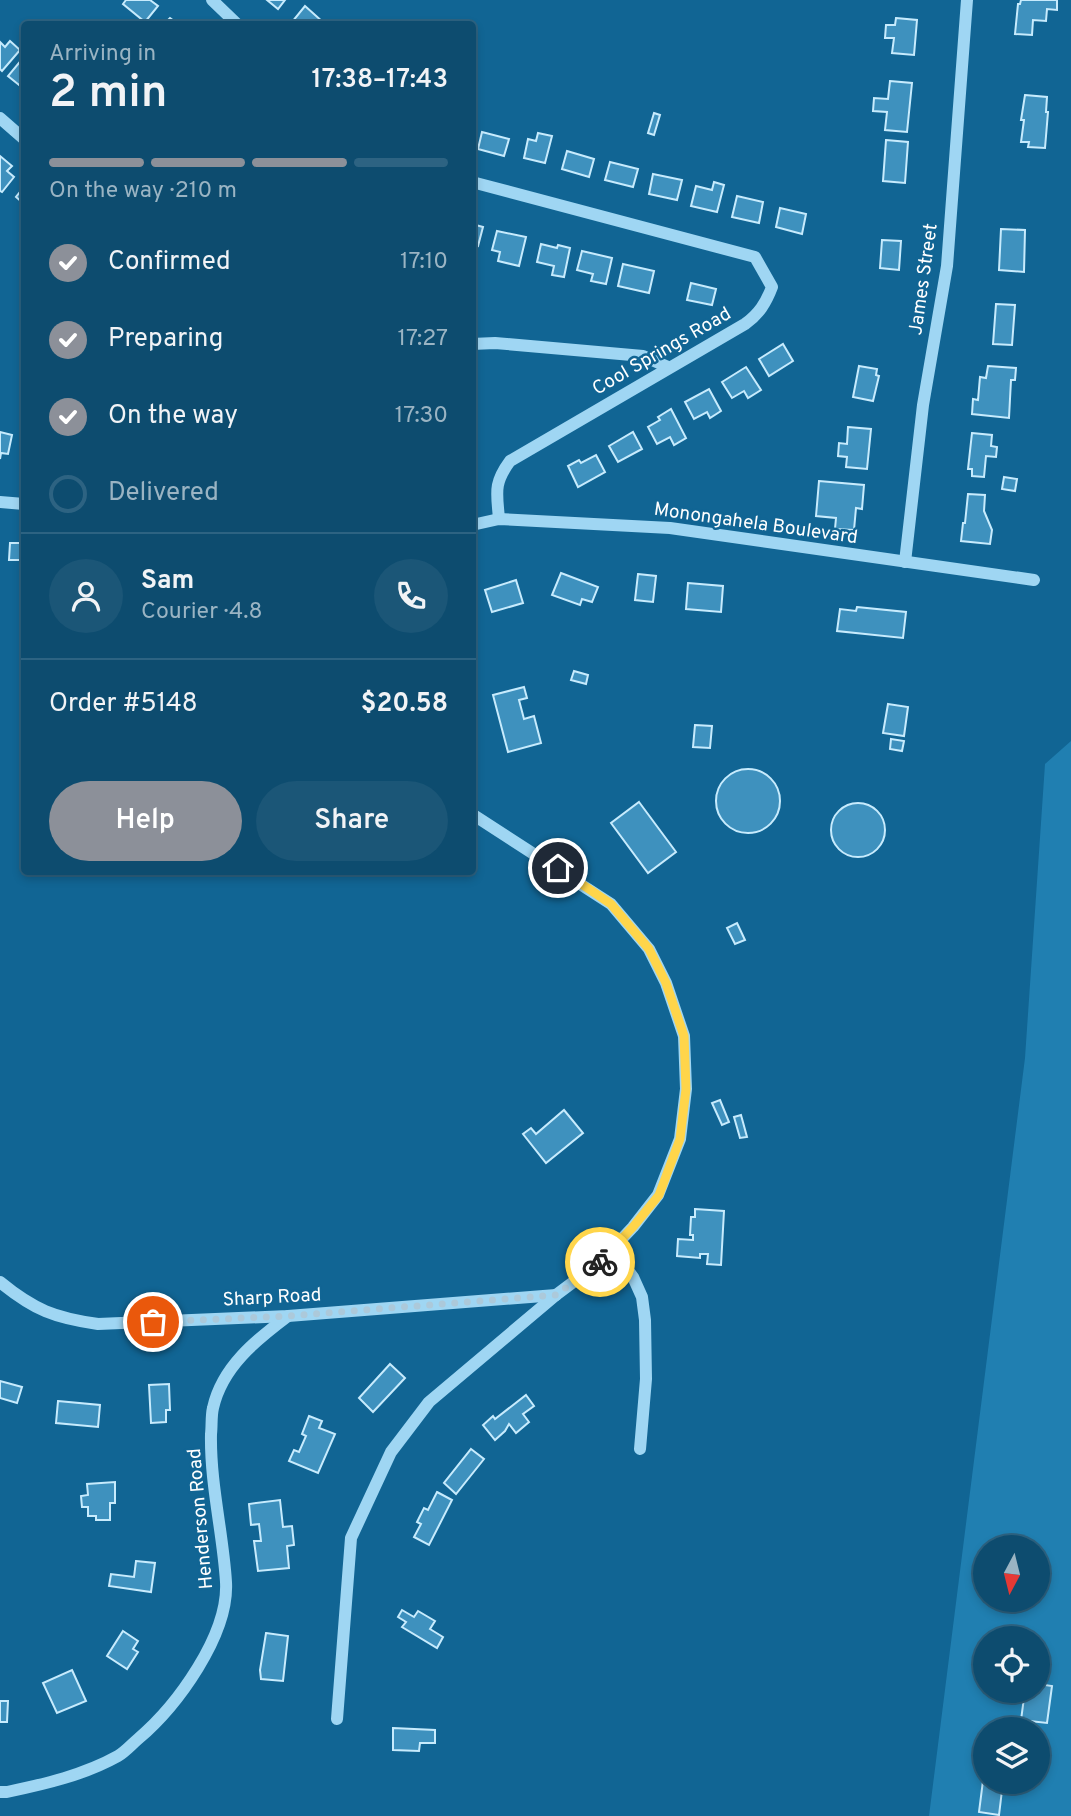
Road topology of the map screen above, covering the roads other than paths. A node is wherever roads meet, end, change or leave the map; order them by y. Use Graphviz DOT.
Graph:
graph roads {
  1 [pos="212,0"];
  2 [pos="967,0"];
  3 [pos="234,21"];
  4 [pos="0,118"];
  5 [pos="21,136"];
  6 [pos="476,183"];
  7 [pos="476,344"];
  8 [pos="668,367"];
  9 [pos="0,502"];
  10 [pos="21,504"];
  11 [pos="499,519"];
  12 [pos="476,524"];
  13 [pos="905,562"];
  14 [pos="1034,580"];
  15 [pos="476,817"];
  16 [pos="612,1249"];
  17 [pos="0,1282"];
  18 [pos="556,1295"];
  19 [pos="288,1316"];
  20 [pos="640,1449"];
  21 [pos="337,1718"];
  22 [pos="0,1792"];
  1 -- 3 [label="street"];
  2 -- 13 [label="street, James Street"];
  4 -- 5 [label="street"];
  6 -- 8 [label="street, Cool Springs Road"];
  7 -- 8 [label="street"];
  8 -- 11 [label="street, Cool Springs Road"];
  9 -- 10 [label="street"];
  11 -- 12 [label="street, Monongahela Boulevard"];
  11 -- 13 [label="street, Monongahela Boulevard"];
  13 -- 14 [label="street, Monongahela Boulevard"];
  15 -- 16 [label="street"];
  16 -- 18 [label="street"];
  16 -- 20 [label="street"];
  17 -- 19 [label="street, Sharp Road"];
  18 -- 19 [label="street, Sharp Road"];
  18 -- 21 [label="street"];
  19 -- 22 [label="street, Henderson Road"];
}
